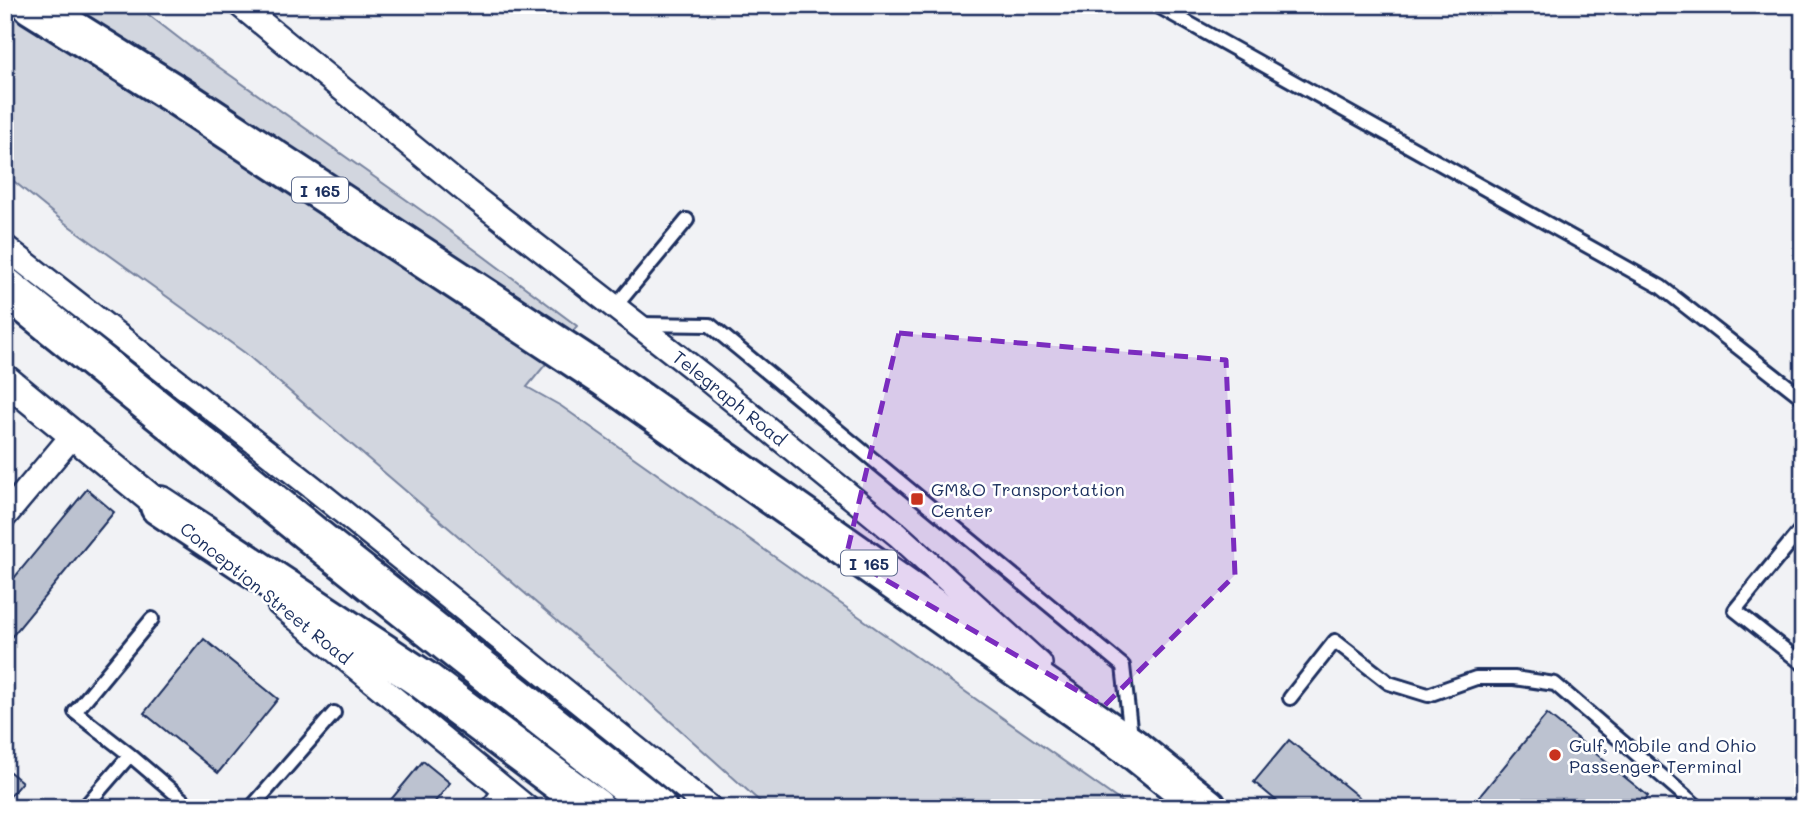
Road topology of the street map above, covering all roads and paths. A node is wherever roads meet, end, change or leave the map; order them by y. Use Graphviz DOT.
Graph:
graph roads {
  1 [pos="32,5"];
  2 [pos="240,5"];
  3 [pos="1156,5"];
  4 [pos="687,220"];
  5 [pos="5,247"];
  6 [pos="5,287"];
  7 [pos="615,307"];
  8 [pos="636,324"];
  9 [pos="5,379"];
  10 [pos="1803,398"];
  11 [pos="74,435"];
  12 [pos="160,506"];
  13 [pos="5,516"];
  14 [pos="1803,527"];
  15 [pos="152,619"];
  16 [pos="1803,664"];
  17 [pos="1290,698"];
  18 [pos="334,713"];
  19 [pos="1132,748"];
  20 [pos="130,755"];
  21 [pos="499,799"];
  22 [pos="186,806"];
  23 [pos="1697,807"];
  24 [pos="84,808"];
  25 [pos="251,808"];
  26 [pos="527,808"];
  27 [pos="595,808"];
  28 [pos="657,808"];
  29 [pos="710,808"];
  30 [pos="1207,808"];
  1 -- 19 [label="highway, I 165"];
  2 -- 7 [label="street, Telegraph Road"];
  3 -- 10 [label="lane"];
  4 -- 7 [label="lane"];
  5 -- 29 [label="street"];
  6 -- 28 [label="highway"];
  7 -- 8 [label="street, Telegraph Road"];
  8 -- 19 [label="street, Telegraph Road"];
  8 -- 19 [label="lane"];
  9 -- 11 [label="street, Conception Street Road"];
  11 -- 12 [label="street, Conception Street Road"];
  11 -- 13 [label="street"];
  12 -- 21 [label="street, Conception Street Road"];
  12 -- 27 [label="highway"];
  14 -- 16 [label="lane"];
  15 -- 20 [label="lane"];
  17 -- 23 [label="lane"];
  18 -- 25 [label="lane"];
  19 -- 30 [label="highway, Telegraph Road"];
  20 -- 22 [label="lane"];
  20 -- 24 [label="lane"];
  21 -- 26 [label="street, Conception Street Road"];
}
